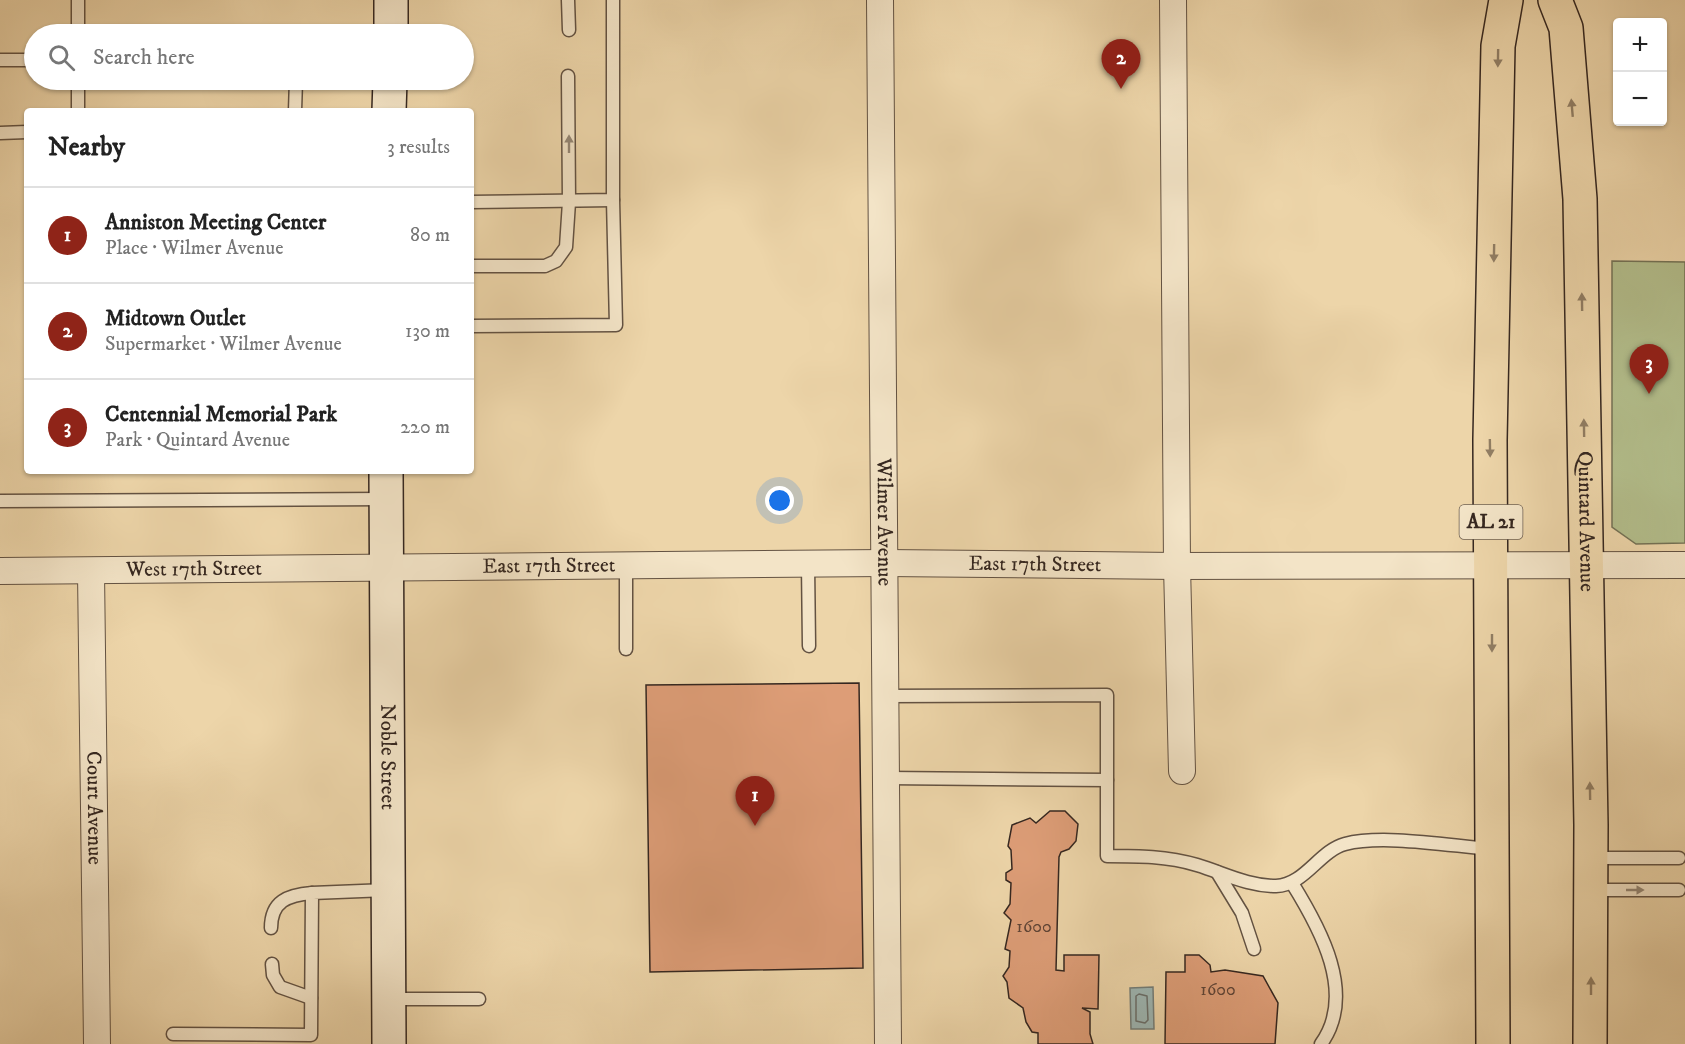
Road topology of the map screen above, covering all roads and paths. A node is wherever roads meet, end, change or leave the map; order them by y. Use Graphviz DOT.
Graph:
graph roads {
  1 [pos="78,0"];
  2 [pos="391,0"];
  3 [pos="568,0"];
  4 [pos="613,0"];
  5 [pos="880,0"];
  6 [pos="1173,0"];
  7 [pos="1506,0"];
  8 [pos="1555,0"];
  9 [pos="78,24"];
  10 [pos="391,24"];
  11 [pos="569,30"];
  12 [pos="0,60"];
  13 [pos="24,60"];
  14 [pos="568,76"];
  15 [pos="78,90"];
  16 [pos="296,90"];
  17 [pos="390,90"];
  18 [pos="78,108"];
  19 [pos="295,108"];
  20 [pos="389,108"];
  21 [pos="24,132"];
  22 [pos="0,133"];
  23 [pos="613,200"];
  24 [pos="474,202"];
  25 [pos="569,202"];
  26 [pos="474,266"];
  27 [pos="474,326"];
  28 [pos="386,485"];
  29 [pos="0,501"];
  30 [pos="885,563"];
  31 [pos="808,564"];
  32 [pos="1685,565"];
  33 [pos="626,566"];
  34 [pos="1177,566"];
  35 [pos="1492,566"];
  36 [pos="1586,566"];
  37 [pos="386,568"];
  38 [pos="0,571"];
  39 [pos="91,572"];
  40 [pos="809,646"];
  41 [pos="626,650"];
  42 [pos="885,696"];
  43 [pos="1182,771"];
  44 [pos="886,778"];
  45 [pos="1107,780"];
  46 [pos="1493,849"];
  47 [pos="1679,858"];
  48 [pos="1217,872"];
  49 [pos="1591,874"];
  50 [pos="1292,883"];
  51 [pos="388,890"];
  52 [pos="1679,890"];
  53 [pos="312,893"];
  54 [pos="271,928"];
  55 [pos="1254,949"];
  56 [pos="272,964"];
  57 [pos="311,998"];
  58 [pos="389,999"];
  59 [pos="479,999"];
  60 [pos="173,1034"];
  61 [pos="97,1044"];
  62 [pos="388,1044"];
  63 [pos="888,1044"];
  64 [pos="1321,1044"];
  65 [pos="1493,1044"];
  66 [pos="1590,1044"];
  1 -- 9 [label="lane"];
  2 -- 10 [label="main road"];
  3 -- 11 [label="lane"];
  4 -- 23 [label="lane"];
  5 -- 30 [label="street, Wilmer Avenue"];
  6 -- 34 [label="street"];
  7 -- 35 [label="highway, AL 21, one-way"];
  36 -- 8 [label="highway, Quintard Avenue, one-way"];
  12 -- 13 [label="lane"];
  25 -- 14 [label="lane, one-way"];
  15 -- 18 [label="lane"];
  16 -- 19 [label="lane"];
  17 -- 20 [label="main road"];
  21 -- 22 [label="lane"];
  23 -- 25 [label="lane"];
  23 -- 27 [label="lane"];
  24 -- 25 [label="lane"];
  25 -- 26 [label="lane"];
  28 -- 29 [label="lane"];
  28 -- 37 [label="main road, Noble Street"];
  30 -- 31 [label="street, East 17th Street"];
  30 -- 34 [label="street, East 17th Street"];
  30 -- 42 [label="street, Wilmer Avenue"];
  31 -- 33 [label="street, East 17th Street"];
  31 -- 40 [label="lane"];
  32 -- 36 [label="street, East 17th Street"];
  33 -- 37 [label="street, East 17th Street"];
  33 -- 41 [label="lane"];
  34 -- 35 [label="street, East 17th Street"];
  34 -- 43 [label="street"];
  35 -- 36 [label="street, East 17th Street"];
  35 -- 46 [label="highway, AL 21, one-way"];
  49 -- 36 [label="highway, Quintard Avenue, one-way"];
  37 -- 39 [label="street, West 17th Street"];
  37 -- 51 [label="main road, Noble Street"];
  38 -- 39 [label="street, West 17th Street"];
  39 -- 61 [label="street, Court Avenue"];
  42 -- 44 [label="street, Wilmer Avenue"];
  42 -- 45 [label="lane"];
  44 -- 45 [label="lane"];
  44 -- 63 [label="street, Wilmer Avenue"];
  45 -- 48 [label="lane"];
  46 -- 50 [label="lane"];
  46 -- 65 [label="highway, AL 21"];
  47 -- 49 [label="lane"];
  48 -- 50 [label="lane"];
  48 -- 55 [label="lane"];
  49 -- 52 [label="lane, one-way"];
  66 -- 49 [label="highway, Quintard Avenue, one-way"];
  50 -- 64 [label="lane"];
  51 -- 53 [label="lane"];
  51 -- 58 [label="main road, Noble Street"];
  53 -- 54 [label="lane"];
  53 -- 57 [label="lane"];
  56 -- 57 [label="lane"];
  57 -- 60 [label="lane"];
  58 -- 59 [label="lane"];
  58 -- 62 [label="main road, Noble Street"];
}
